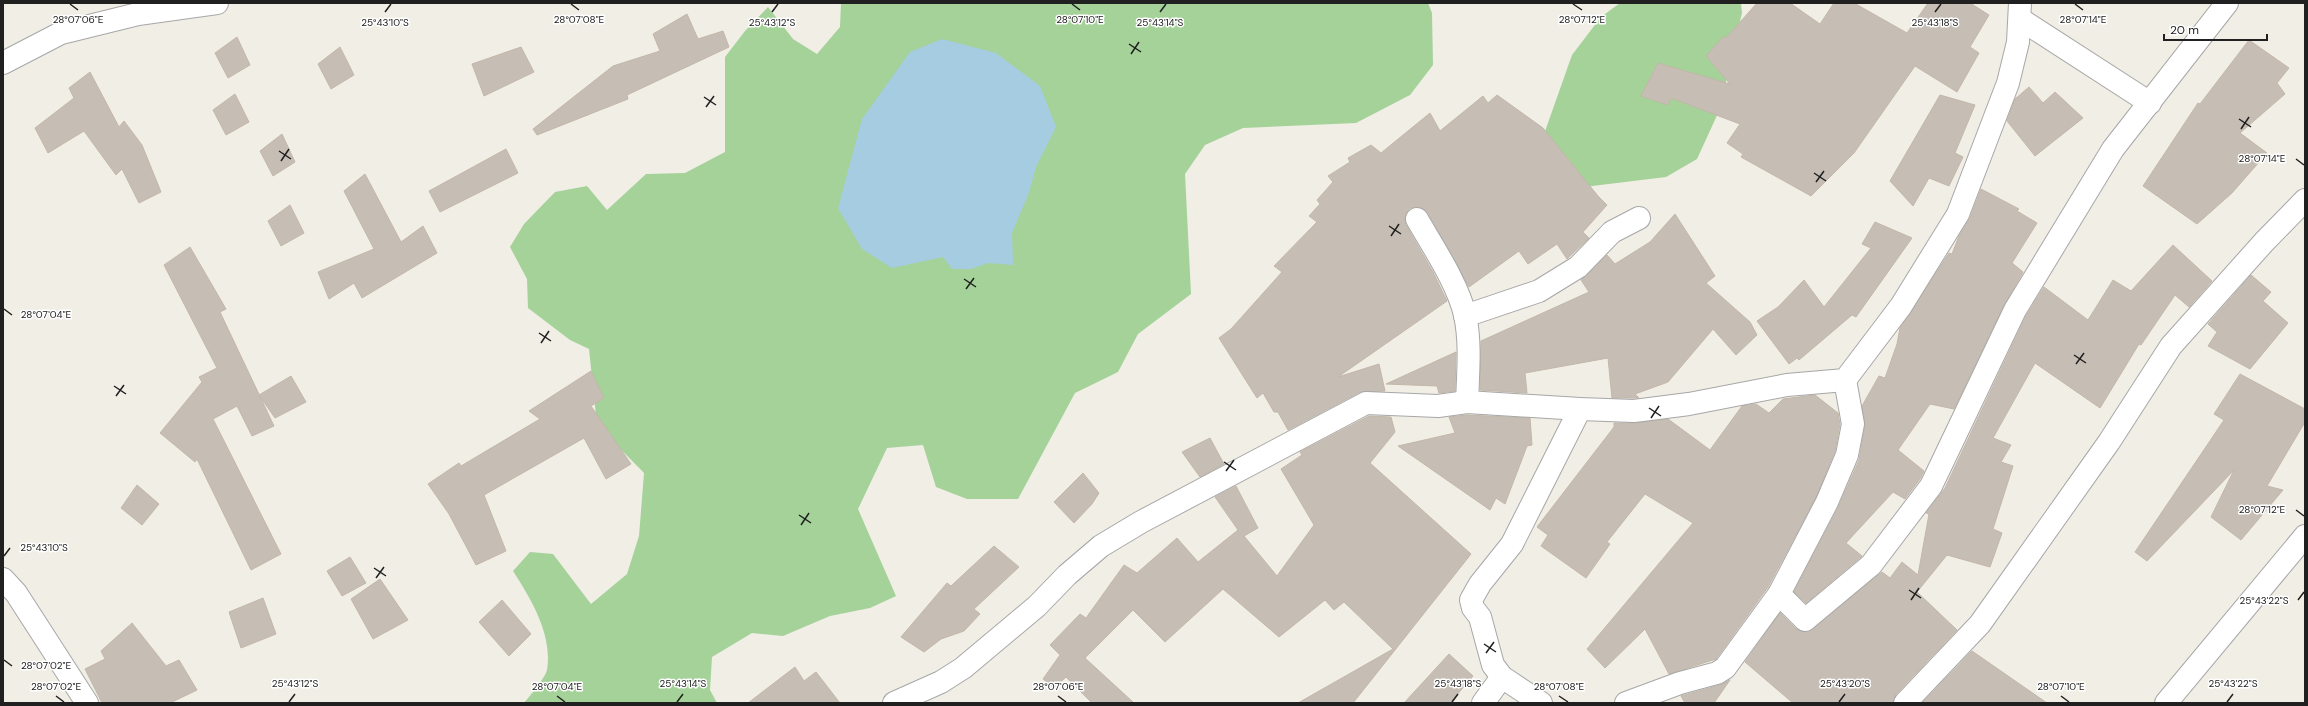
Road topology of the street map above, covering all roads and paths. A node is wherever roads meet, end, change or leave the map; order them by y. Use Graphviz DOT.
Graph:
graph roads {
  1 [pos="217,3"];
  2 [pos="2227,3"];
  3 [pos="2020,11"];
  4 [pos="3,63"];
  5 [pos="2150,103"];
  6 [pos="2305,200"];
  7 [pos="1639,218"];
  8 [pos="1417,219"];
  9 [pos="1465,316"];
  10 [pos="1845,380"];
  11 [pos="1467,402"];
  12 [pos="1580,409"];
  13 [pos="2305,536"];
  14 [pos="3,579"];
  15 [pos="1779,594"];
  16 [pos="1502,678"];
  17 [pos="87,703"];
  18 [pos="894,703"];
  19 [pos="1483,703"];
  20 [pos="1541,703"];
  21 [pos="1626,703"];
  22 [pos="1905,703"];
  23 [pos="2166,703"];
  1 -- 4 [label="street"];
  2 -- 5 [label="street"];
  3 -- 5 [label="street"];
  3 -- 10 [label="street"];
  5 -- 15 [label="street"];
  6 -- 22 [label="street"];
  7 -- 9 [label="street"];
  8 -- 9 [label="street"];
  9 -- 11 [label="street"];
  10 -- 12 [label="street"];
  10 -- 15 [label="street"];
  11 -- 12 [label="street"];
  11 -- 18 [label="street"];
  12 -- 16 [label="street"];
  13 -- 23 [label="street"];
  14 -- 17 [label="street"];
  15 -- 21 [label="street"];
  16 -- 19 [label="street"];
  16 -- 20 [label="street"];
}
